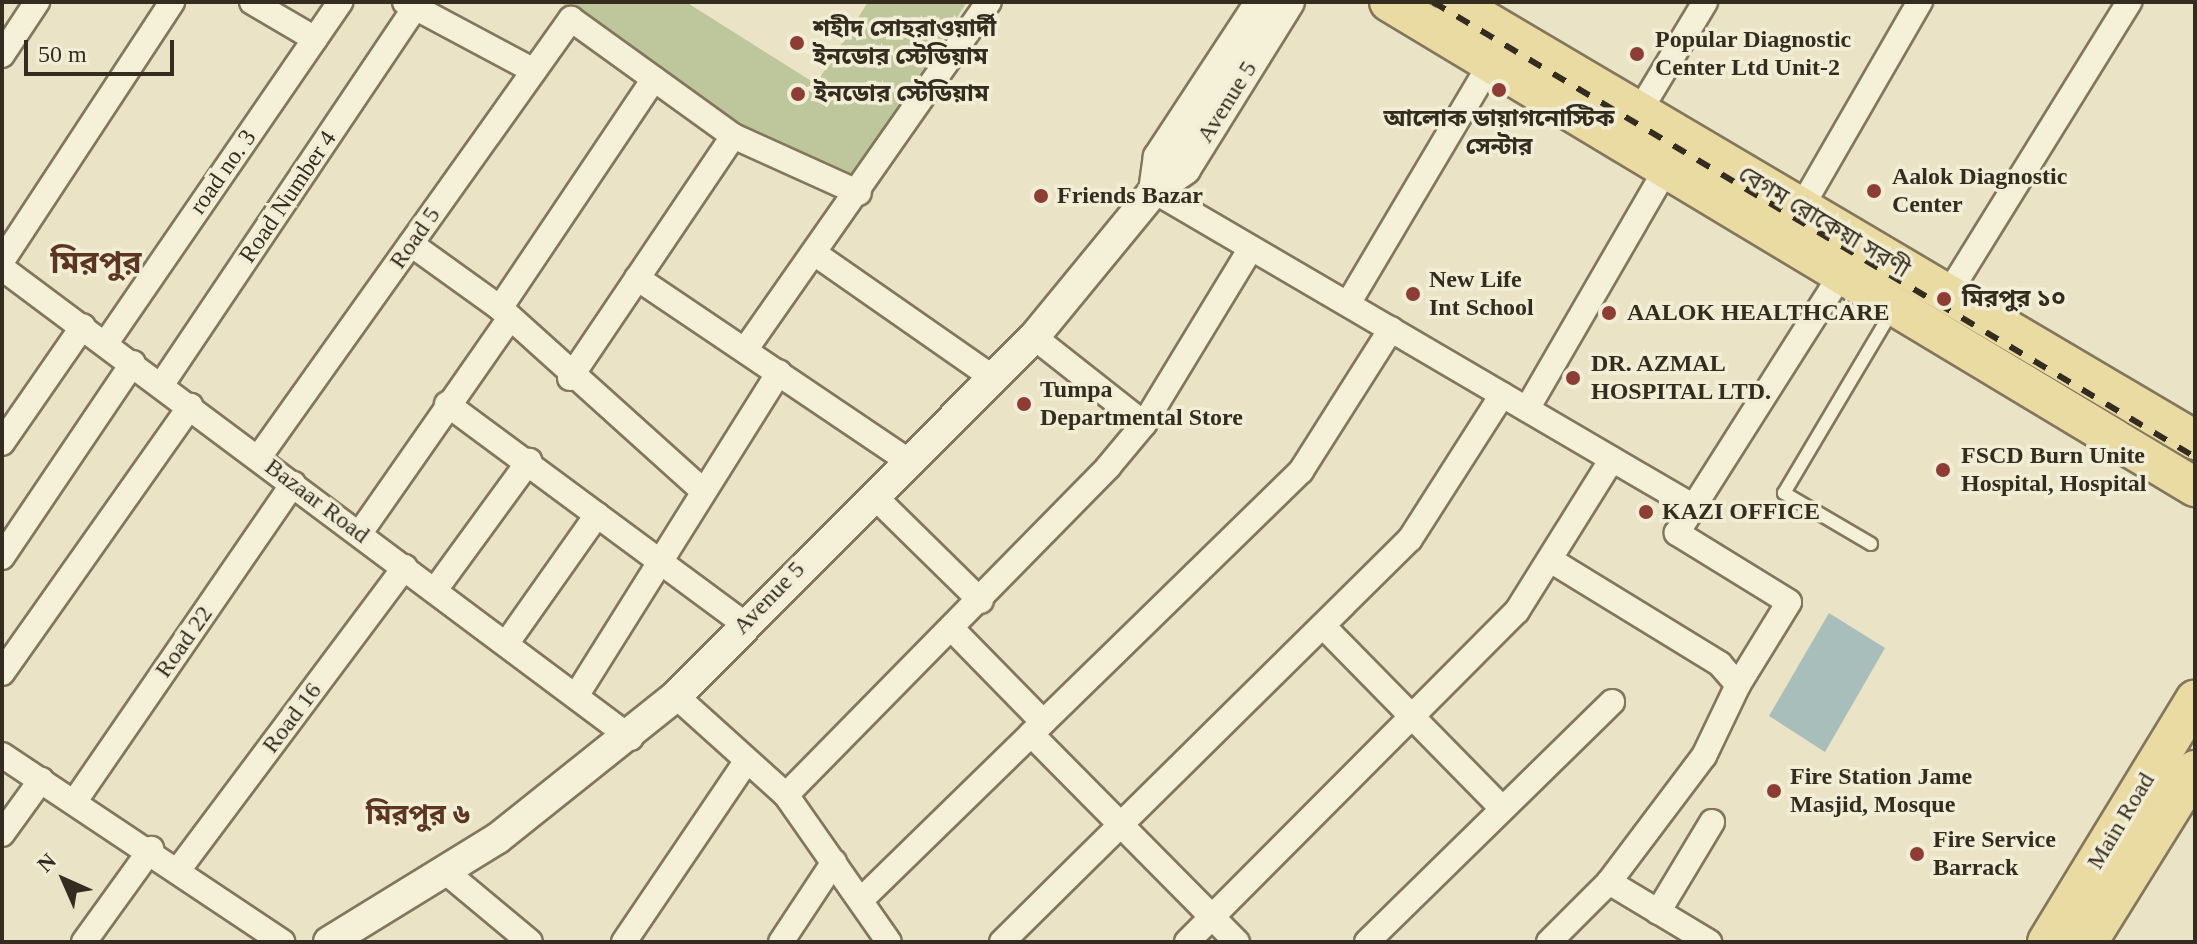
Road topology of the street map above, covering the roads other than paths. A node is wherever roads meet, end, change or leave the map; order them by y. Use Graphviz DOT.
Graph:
graph roads {
  1 [pos="37,2"];
  2 [pos="172,2"];
  3 [pos="252,2"];
  4 [pos="340,2"];
  5 [pos="989,2"];
  6 [pos="1261,2"];
  7 [pos="1289,2"];
  8 [pos="1389,2"];
  9 [pos="1705,2"];
  10 [pos="1920,2"];
  11 [pos="2129,2"];
  12 [pos="409,5"];
  13 [pos="1477,8"];
  14 [pos="447,10"];
  15 [pos="315,39"];
  16 [pos="2,55"];
  17 [pos="1492,61"];
  18 [pos="534,71"];
  19 [pos="654,79"];
  20 [pos="1639,112"];
  21 [pos="733,136"];
  22 [pos="1664,173"];
  23 [pos="1154,191"];
  24 [pos="859,193"];
  25 [pos="1802,206"];
  26 [pos="411,244"];
  27 [pos="1250,250"];
  28 [pos="814,253"];
  29 [pos="2,261"];
  30 [pos="2,268"];
  31 [pos="1840,276"];
  32 [pos="637,278"];
  33 [pos="1947,296"];
  34 [pos="1349,302"];
  35 [pos="1894,309"];
  36 [pos="505,313"];
  37 [pos="83,326"];
  38 [pos="1391,329"];
  39 [pos="1034,337"];
  40 [pos="106,343"];
  41 [pos="745,350"];
  42 [pos="133,363"];
  43 [pos="779,372"];
  44 [pos="992,377"];
  45 [pos="570,378"];
  46 [pos="162,384"];
  47 [pos="1502,395"];
  48 [pos="447,404"];
  49 [pos="190,406"];
  50 [pos="1527,409"];
  51 [pos="1144,424"];
  52 [pos="2195,440"];
  53 [pos="2,443"];
  54 [pos="259,457"];
  55 [pos="1612,459"];
  56 [pos="529,461"];
  57 [pos="910,462"];
  58 [pos="293,484"];
  59 [pos="2195,487"];
  60 [pos="700,488"];
  61 [pos="873,495"];
  62 [pos="1694,507"];
  63 [pos="597,515"];
  64 [pos="360,533"];
  65 [pos="1871,544"];
  66 [pos="2,557"];
  67 [pos="662,557"];
  68 [pos="1550,560"];
  69 [pos="405,567"];
  70 [pos="435,590"];
  71 [pos="981,601"];
  72 [pos="744,624"];
  73 [pos="1323,626"];
  74 [pos="953,630"];
  75 [pos="506,644"];
  76 [pos="2,673"];
  77 [pos="1738,685"];
  78 [pos="576,696"];
  79 [pos="676,696"];
  80 [pos="2195,700"];
  81 [pos="1612,702"];
  82 [pos="1409,713"];
  83 [pos="1037,728"];
  84 [pos="631,738"];
  85 [pos="2,755"];
  86 [pos="746,762"];
  87 [pos="2195,770"];
  88 [pos="41,780"];
  89 [pos="786,795"];
  90 [pos="75,801"];
  91 [pos="1500,806"];
  92 [pos="1120,822"];
  93 [pos="1712,822"];
  94 [pos="2,834"];
  95 [pos="151,849"];
  96 [pos="834,862"];
  97 [pos="179,869"];
  98 [pos="446,872"];
  99 [pos="1609,882"];
  100 [pos="861,900"];
  101 [pos="1658,912"];
  102 [pos="1211,917"];
  103 [pos="1681,936"];
  104 [pos="84,942"];
  105 [pos="282,942"];
  106 [pos="329,942"];
  107 [pos="529,942"];
  108 [pos="624,942"];
  109 [pos="781,942"];
  110 [pos="889,942"];
  111 [pos="1002,942"];
  112 [pos="1187,942"];
  113 [pos="1237,942"];
  114 [pos="1367,942"];
  115 [pos="1549,942"];
  116 [pos="1709,942"];
  117 [pos="2047,942"];
  118 [pos="2088,942"];
  1 -- 16 [label="street"];
  2 -- 29 [label="street"];
  3 -- 15 [label="street"];
  4 -- 15 [label="street, road no. 3"];
  5 -- 24 [label="street"];
  6 -- 23 [label="street"];
  7 -- 23 [label="street, Avenue 5"];
  8 -- 17 [label="main road, বেগম রোকেয়া সরণী"];
  9 -- 20 [label="street"];
  10 -- 25 [label="street"];
  11 -- 33 [label="street"];
  12 -- 14 [label="street"];
  12 -- 46 [label="street, Road Number 4"];
  13 -- 20 [label="main road, বেগম রোকেয়া সরণী"];
  14 -- 18 [label="street"];
  15 -- 40 [label="street, road no. 3"];
  17 -- 22 [label="main road, বেগম রোকেয়া সরণী"];
  17 -- 34 [label="street"];
  18 -- 19 [label="street, Road 5"];
  18 -- 26 [label="street, Road 5"];
  19 -- 21 [label="street"];
  19 -- 36 [label="street"];
  20 -- 25 [label="main road, বেগম রোকেয়া সরণী"];
  21 -- 24 [label="street"];
  21 -- 32 [label="street"];
  22 -- 31 [label="main road, বেগম রোকেয়া সরণী"];
  22 -- 50 [label="street"];
  23 -- 27 [label="street"];
  23 -- 39 [label="street, Avenue 5"];
  24 -- 28 [label="street"];
  25 -- 33 [label="main road, বেগম রোকেয়া সরণী"];
  26 -- 36 [label="street"];
  26 -- 54 [label="street, Road 5"];
  27 -- 34 [label="street"];
  27 -- 51 [label="street"];
  28 -- 41 [label="street"];
  28 -- 44 [label="street"];
  30 -- 37 [label="street, Bazaar Road"];
  31 -- 35 [label="main road, বেগম রোকেয়া সরণী"];
  31 -- 62 [label="street, বেগম রোকেয়া সরণী"];
  32 -- 41 [label="street"];
  32 -- 45 [label="street"];
  33 -- 52 [label="main road, বেগম রোকেয়া সরণী"];
  34 -- 38 [label="street"];
  35 -- 59 [label="main road, বেগম রোকেয়া সরণী"];
  35 -- 65 [label="lane"];
  36 -- 45 [label="street"];
  36 -- 48 [label="street"];
  37 -- 40 [label="street, Bazaar Road"];
  37 -- 53 [label="street"];
  38 -- 47 [label="street"];
  38 -- 83 [label="street"];
  39 -- 44 [label="street, Avenue 5"];
  39 -- 51 [label="street"];
  40 -- 42 [label="street, Bazaar Road"];
  41 -- 43 [label="street"];
  42 -- 46 [label="street, Bazaar Road"];
  42 -- 66 [label="street"];
  43 -- 57 [label="street"];
  43 -- 60 [label="street"];
  44 -- 57 [label="street, Avenue 5"];
  45 -- 60 [label="street"];
  46 -- 49 [label="street, Bazaar Road"];
  47 -- 50 [label="street"];
  47 -- 73 [label="street"];
  48 -- 56 [label="street"];
  48 -- 64 [label="street"];
  49 -- 54 [label="street, Bazaar Road"];
  49 -- 76 [label="street"];
  50 -- 55 [label="street"];
  51 -- 71 [label="street"];
  54 -- 58 [label="street, Bazaar Road"];
  55 -- 62 [label="street"];
  55 -- 68 [label="street"];
  56 -- 63 [label="street"];
  56 -- 70 [label="street"];
  57 -- 61 [label="street, Avenue 5"];
  58 -- 64 [label="street, Bazaar Road"];
  58 -- 90 [label="street, Road 22"];
  60 -- 67 [label="street"];
  61 -- 71 [label="street"];
  61 -- 72 [label="street, Avenue 5"];
  62 -- 77 [label="street, বেগম রোকেয়া সরণী"];
  63 -- 67 [label="street"];
  63 -- 75 [label="street"];
  64 -- 69 [label="street, Bazaar Road"];
  67 -- 72 [label="street"];
  67 -- 78 [label="street"];
  68 -- 77 [label="street"];
  68 -- 82 [label="street"];
  69 -- 70 [label="street, Bazaar Road"];
  69 -- 97 [label="street, Road 16"];
  70 -- 75 [label="street, Bazaar Road"];
  71 -- 74 [label="street"];
  72 -- 79 [label="street, Avenue 5"];
  73 -- 82 [label="street"];
  73 -- 92 [label="street"];
  74 -- 83 [label="street"];
  74 -- 89 [label="street"];
  75 -- 78 [label="street, Bazaar Road"];
  77 -- 99 [label="street"];
  78 -- 84 [label="street, Bazaar Road"];
  79 -- 84 [label="street, Avenue 5"];
  79 -- 86 [label="street"];
  80 -- 117 [label="main road, Main Road"];
  81 -- 91 [label="street"];
  82 -- 91 [label="street"];
  82 -- 102 [label="street"];
  83 -- 92 [label="street"];
  83 -- 100 [label="street"];
  84 -- 98 [label="street, Avenue 5"];
  85 -- 88 [label="street"];
  86 -- 89 [label="street"];
  86 -- 108 [label="street"];
  87 -- 118 [label="main road, Main Road"];
  88 -- 90 [label="street"];
  88 -- 94 [label="street"];
  89 -- 96 [label="street"];
  90 -- 95 [label="street"];
  91 -- 114 [label="street"];
  92 -- 102 [label="street"];
  92 -- 111 [label="street"];
  93 -- 101 [label="street"];
  95 -- 97 [label="street"];
  95 -- 104 [label="street"];
  96 -- 100 [label="street"];
  96 -- 109 [label="street"];
  97 -- 105 [label="street"];
  98 -- 106 [label="street, Avenue 5"];
  98 -- 107 [label="street"];
  99 -- 101 [label="street"];
  99 -- 115 [label="street"];
  100 -- 110 [label="street"];
  101 -- 103 [label="street"];
  102 -- 112 [label="street"];
  102 -- 113 [label="street"];
  103 -- 116 [label="street"];
}
